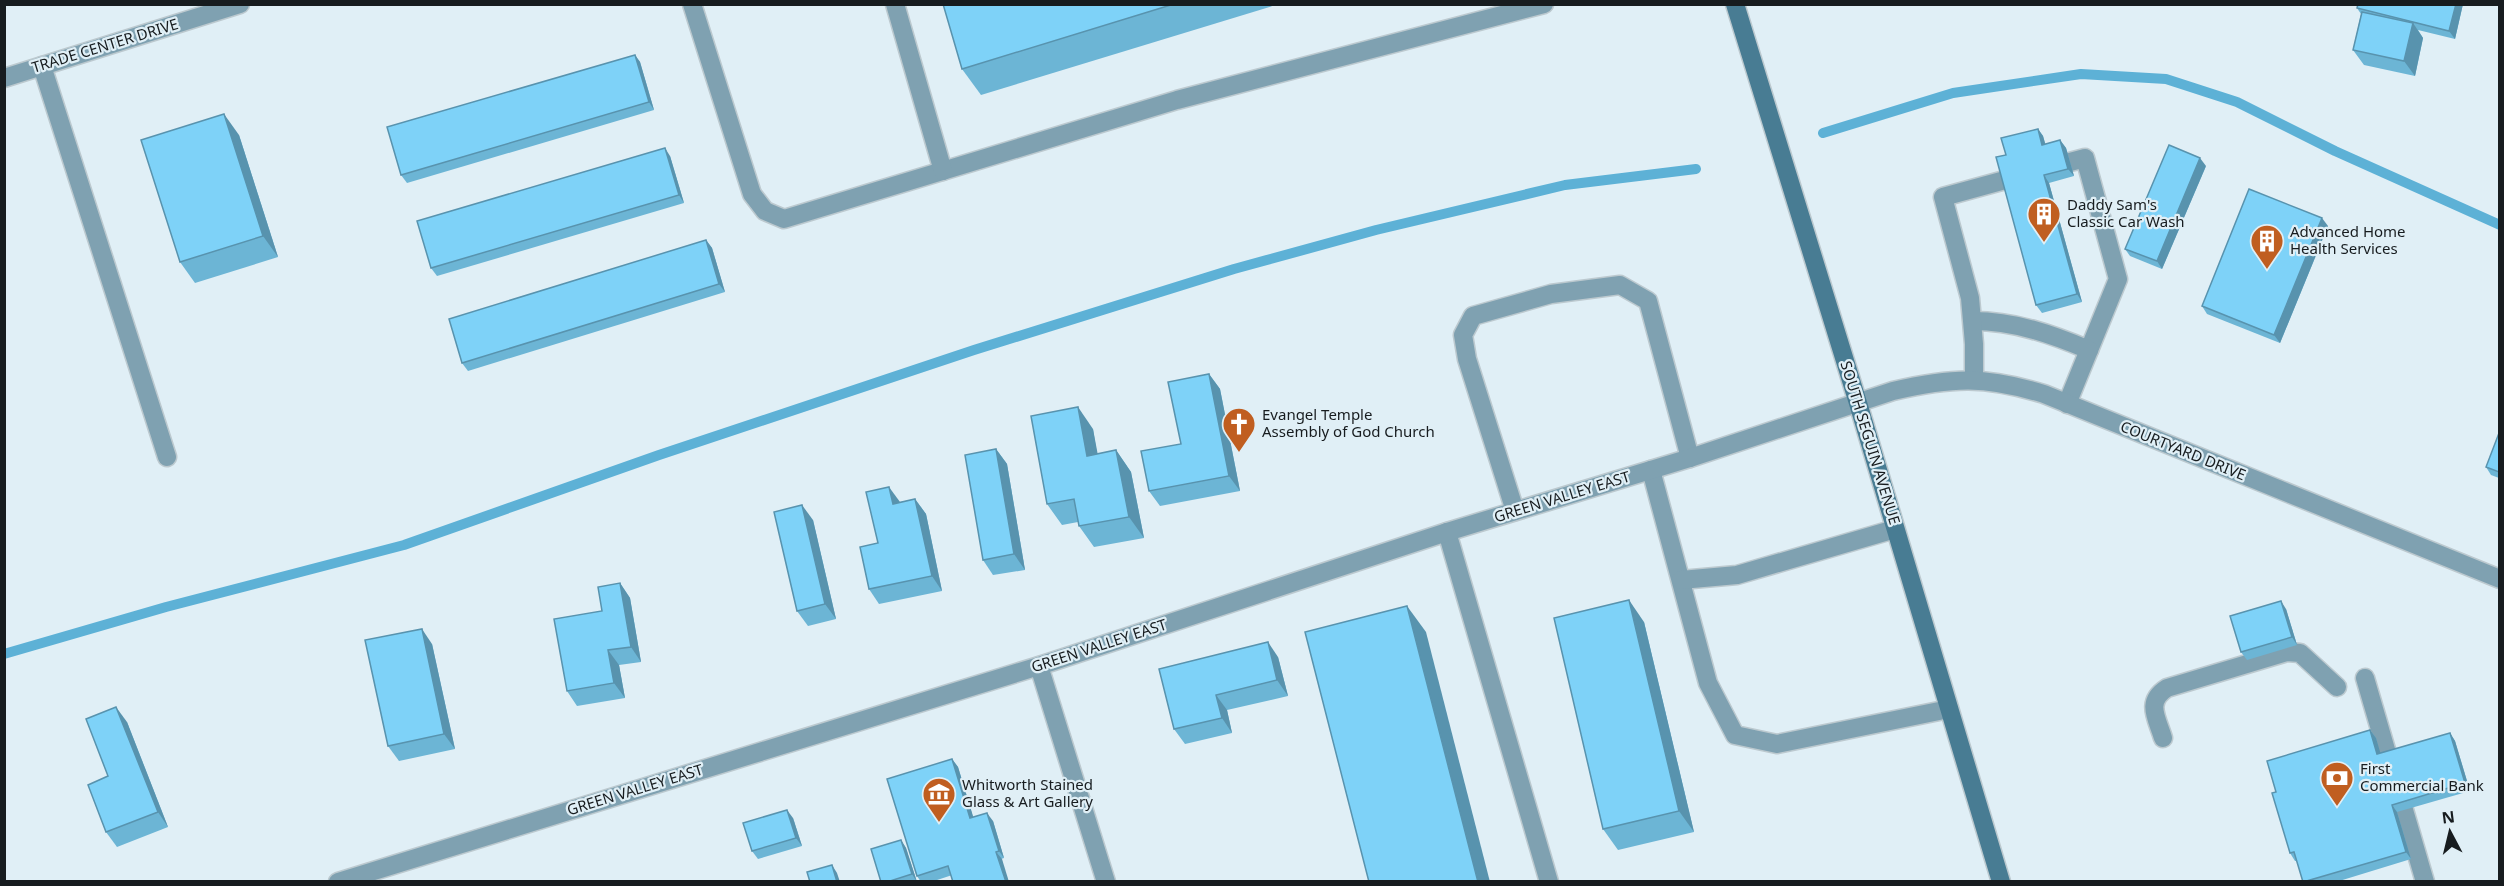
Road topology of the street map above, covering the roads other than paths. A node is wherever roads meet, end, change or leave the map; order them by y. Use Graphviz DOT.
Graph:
graph roads {
  1 [pos="240,4"];
  2 [pos="692,4"];
  3 [pos="895,4"];
  4 [pos="1544,4"];
  5 [pos="1735,4"];
  6 [pos="1492,12"];
  7 [pos="42,66"];
  8 [pos="4,78"];
  9 [pos="2070,162"];
  10 [pos="943,171"];
  11 [pos="2005,180"];
  12 [pos="1973,321"];
  13 [pos="2089,350"];
  14 [pos="1974,380"];
  15 [pos="1858,403"];
  16 [pos="2067,404"];
  17 [pos="167,457"];
  18 [pos="1690,458"];
  19 [pos="1651,470"];
  20 [pos="1515,511"];
  21 [pos="1895,529"];
  22 [pos="1447,532"];
  23 [pos="2499,579"];
  24 [pos="1681,580"];
  25 [pos="1039,666"];
  26 [pos="2365,678"];
  27 [pos="2337,687"];
  28 [pos="1949,709"];
  29 [pos="2163,738"];
  30 [pos="2389,760"];
  31 [pos="2404,810"];
  32 [pos="338,882"];
  33 [pos="1106,882"];
  34 [pos="1549,882"];
  35 [pos="2001,882"];
  36 [pos="2425,882"];
  1 -- 7 [label="street, TRADE CENTER DRIVE"];
  2 -- 10 [label="street"];
  3 -- 10 [label="street"];
  4 -- 6 [label="street"];
  5 -- 15 [label="main road, SOUTH SEGUIN AVENUE"];
  6 -- 10 [label="street"];
  7 -- 8 [label="street, TRADE CENTER DRIVE"];
  7 -- 17 [label="street"];
  9 -- 13 [label="street"];
  11 -- 12 [label="street"];
  12 -- 13 [label="street"];
  12 -- 14 [label="street"];
  13 -- 16 [label="street"];
  14 -- 15 [label="street, COURTYARD DRIVE"];
  14 -- 16 [label="street, COURTYARD DRIVE"];
  15 -- 18 [label="street, GREEN VALLEY EAST"];
  15 -- 21 [label="main road, SOUTH SEGUIN AVENUE"];
  16 -- 23 [label="street, COURTYARD DRIVE"];
  18 -- 19 [label="street, GREEN VALLEY EAST"];
  18 -- 20 [label="street"];
  19 -- 20 [label="street, GREEN VALLEY EAST"];
  19 -- 24 [label="street"];
  20 -- 22 [label="street, GREEN VALLEY EAST"];
  21 -- 24 [label="street"];
  21 -- 28 [label="main road, SOUTH SEGUIN AVENUE"];
  22 -- 25 [label="street, GREEN VALLEY EAST"];
  22 -- 34 [label="street"];
  24 -- 28 [label="street"];
  25 -- 32 [label="street, GREEN VALLEY EAST"];
  25 -- 33 [label="street"];
  26 -- 30 [label="street"];
  27 -- 29 [label="street"];
  28 -- 35 [label="main road, SOUTH SEGUIN AVENUE"];
  31 -- 36 [label="street"];
}
